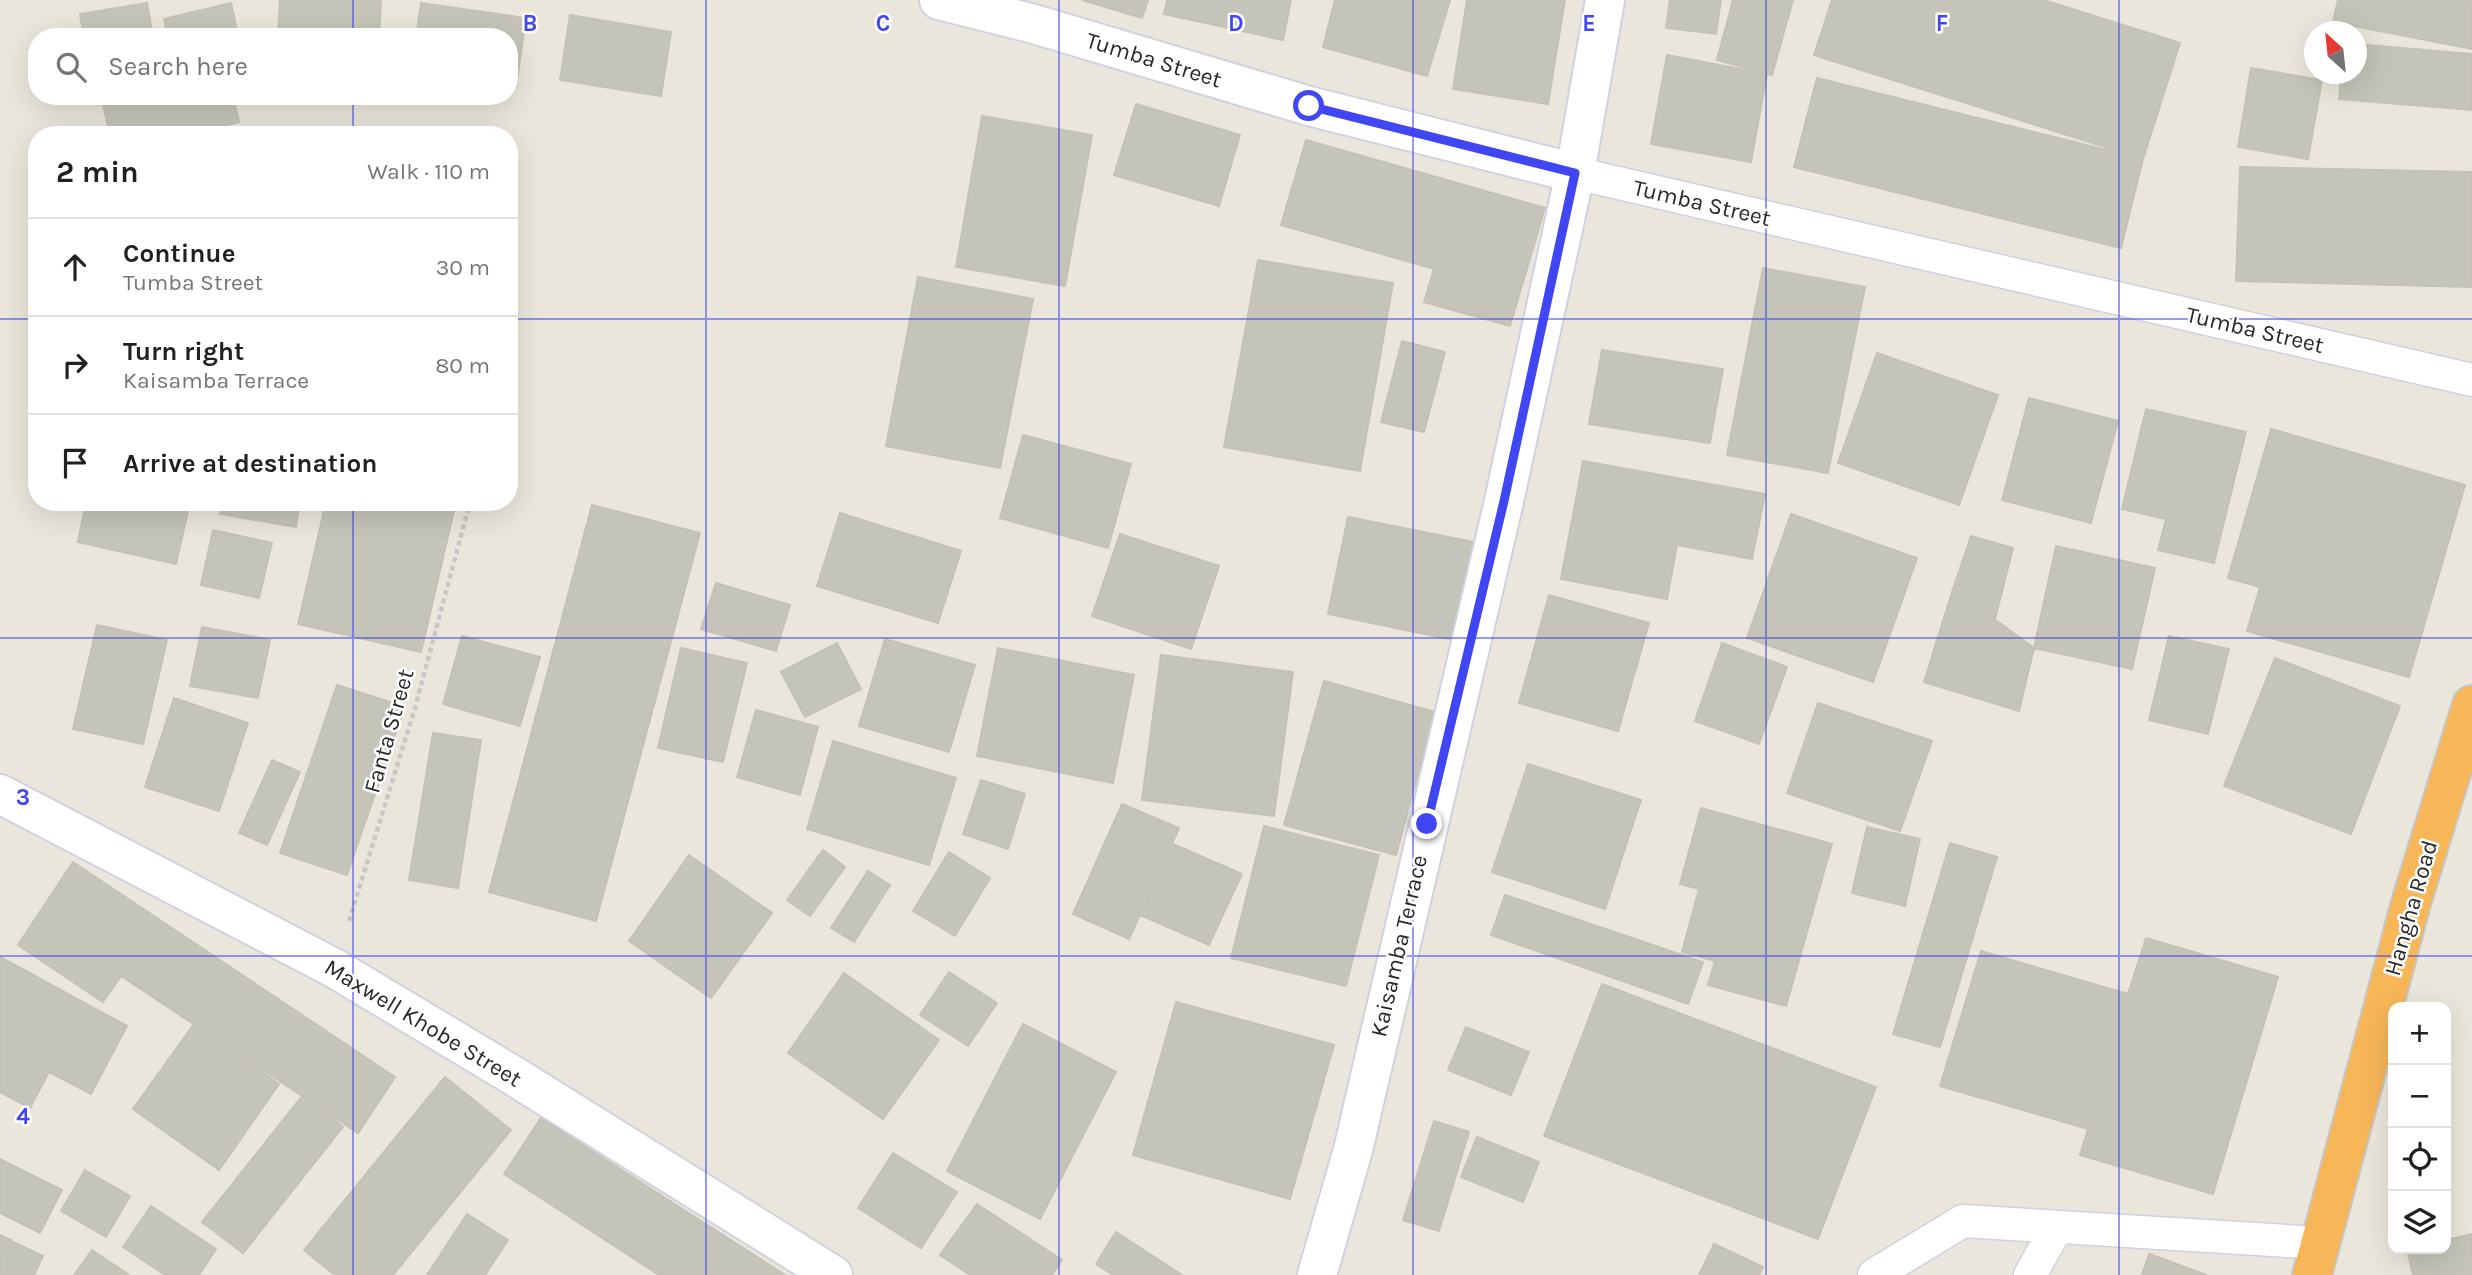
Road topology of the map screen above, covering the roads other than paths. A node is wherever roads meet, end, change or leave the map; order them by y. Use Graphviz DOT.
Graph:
graph roads {
  1 [pos="939,0"];
  2 [pos="1605,0"];
  3 [pos="1575,173"];
  4 [pos="2472,380"];
  5 [pos="2472,705"];
  6 [pos="0,794"];
  7 [pos="2057,1227"];
  8 [pos="2315,1259"];
  9 [pos="833,1275"];
  10 [pos="1317,1275"];
  11 [pos="1874,1275"];
  12 [pos="2031,1275"];
  1 -- 3 [label="street, Tumba Street"];
  2 -- 3 [label="street, Kaisamba Terrace"];
  3 -- 4 [label="lane, Tumba Street"];
  3 -- 10 [label="street, Kaisamba Terrace"];
  5 -- 8 [label="highway, Hangha Road"];
  6 -- 9 [label="street, Maxwell Khobe Street"];
  7 -- 8 [label="lane"];
  7 -- 11 [label="lane"];
  7 -- 12 [label="lane"];
}
